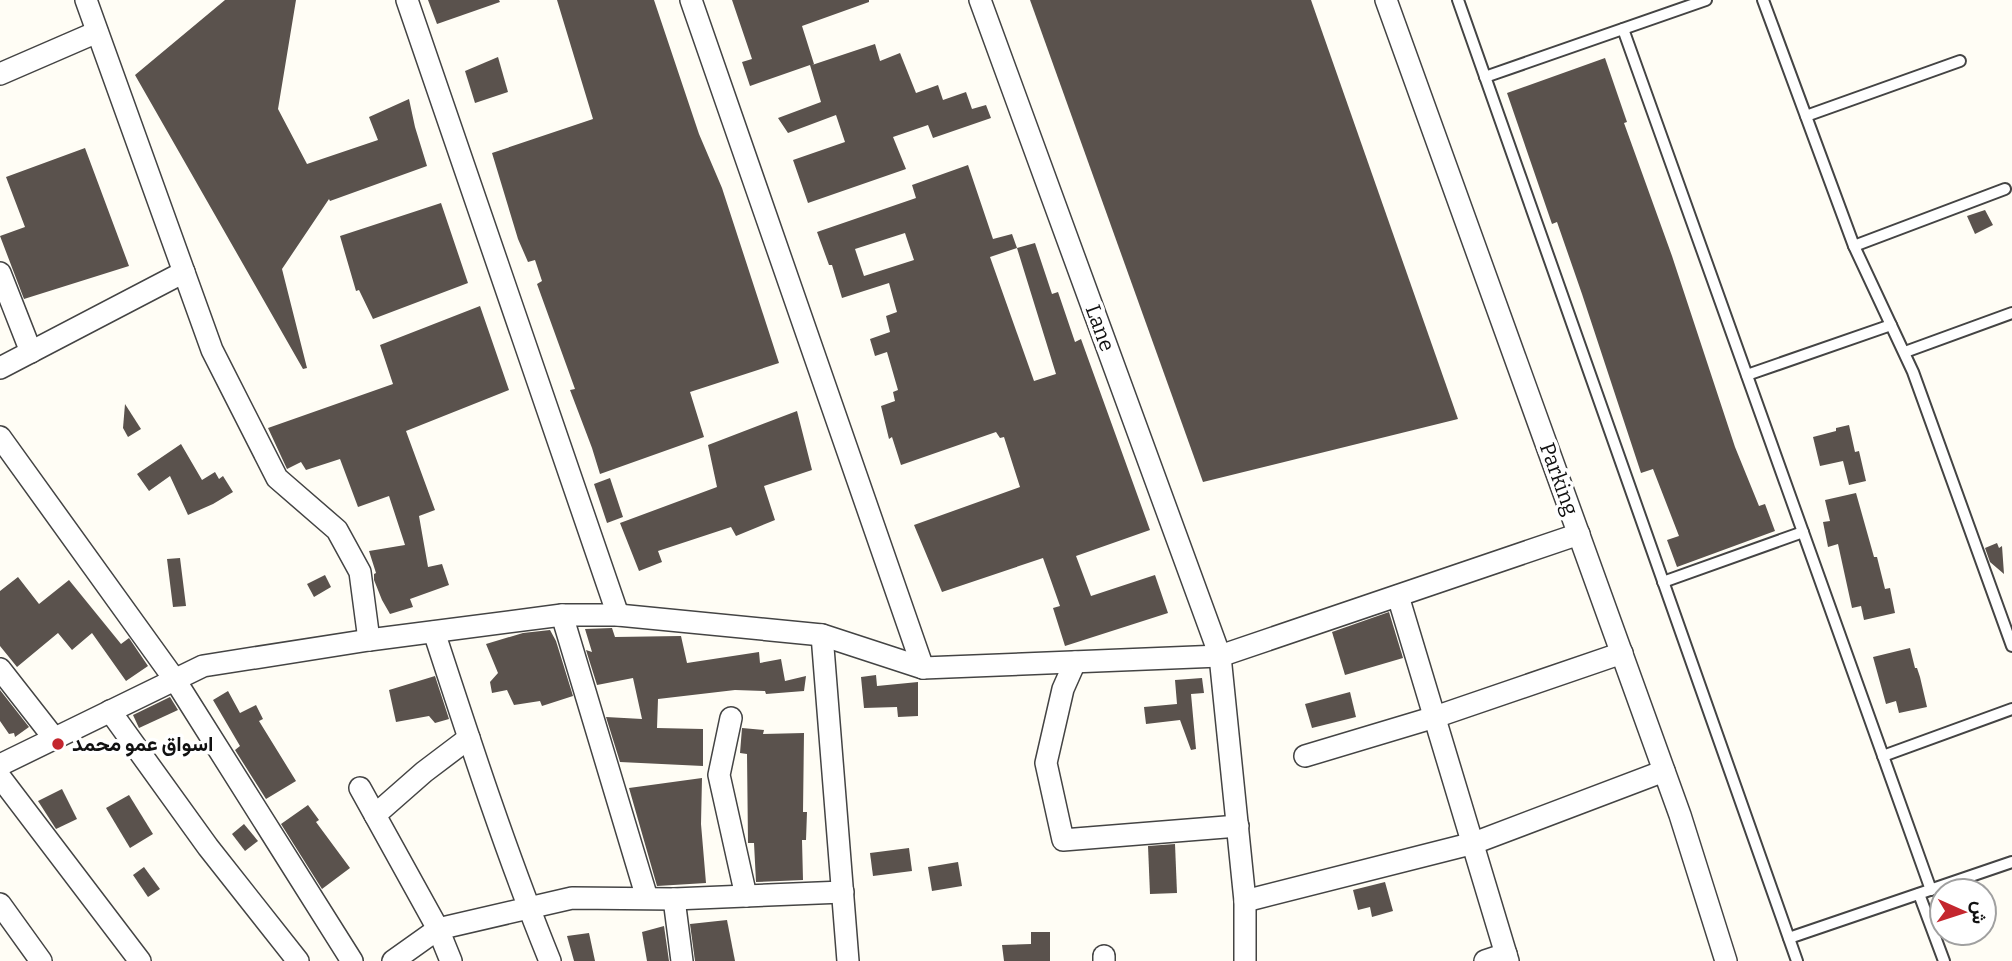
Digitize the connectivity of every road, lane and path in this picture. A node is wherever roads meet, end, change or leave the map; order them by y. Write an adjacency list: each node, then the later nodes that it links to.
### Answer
1 (86, 0): 11 (street)
2 (407, 0): 32 (street)
3 (691, 0): 41 (street)
4 (980, 0): 38 (street, Lane)
5 (1386, 0): 28 (street, Parking)
6 (1458, 0): 14 (lane)
7 (1706, 0): 9 (lane)
8 (1763, 0): 15 (lane)
9 (1680, 4): 10 (lane)
10 (1623, 29): 14 (lane); 25 (lane)
11 (97, 32): 13 (street); 18 (street)
12 (1960, 61): 15 (lane)
13 (0, 74)
14 (1485, 77): 29 (lane)
15 (1806, 117): 17 (lane)
16 (2005, 189): 17 (lane)
17 (1854, 246): 21 (lane)
18 (184, 272): 22 (street); 35 (street)
19 (0, 273): 22 (street)
20 (2012, 313): 23 (lane)
21 (1891, 325): 23 (lane); 25 (lane)
22 (31, 352): 24 (street)
23 (1905, 352): 36 (lane)
24 (0, 368)
25 (1747, 375): 27 (lane)
26 (0, 437): 42 (street)
27 (1803, 532): 29 (lane); 50 (lane)
28 (1579, 534): 30 (street); 37 (street, Parking)
29 (1663, 582): 71 (lane)
30 (1398, 596): 38 (street); 45 (street)
31 (562, 615): 32 (street); 33 (street); 65 (street)
32 (618, 615): 34 (street)
33 (434, 632): 35 (street); 48 (street)
34 (822, 635): 41 (street); 62 (street)
35 (369, 640): 42 (street)
36 (2012, 646)
37 (1622, 653): 45 (street); 52 (street, Parking)
38 (1220, 656): 39 (street); 56 (street, Lane)
39 (1075, 662): 41 (street); 56 (street)
40 (0, 668): 47 (street)
41 (923, 668)
42 (175, 680): 44 (street); 76 (street)
43 (2012, 709): 50 (lane)
44 (110, 711): 47 (street); 75 (street)
45 (1435, 717): 49 (street); 57 (street)
46 (731, 718): 64 (street)
47 (54, 738): 51 (street)
48 (469, 738): 55 (street); 69 (street)
49 (1304, 756)
50 (1883, 756): 60 (lane)
51 (0, 765)
52 (1664, 771): 57 (street); 84 (street, Parking)
53 (0, 777): 74 (street)
54 (360, 788): 55 (street)
55 (375, 815): 70 (street)
56 (1238, 826): 67 (street, Lane)
57 (1474, 843): 67 (street); 72 (street)
58 (2012, 862): 59 (lane)
59 (1969, 877)
60 (1928, 882)
61 (1928, 891): 63 (lane)
62 (844, 892): 64 (street); 81 (street)
63 (1919, 894): 71 (lane); 86 (lane)
64 (746, 896): 66 (street)
65 (647, 898): 66 (street); 69 (street)
66 (674, 899): 80 (street)
67 (1245, 901): 82 (street, Lane)
68 (0, 904): 73 (street)
69 (528, 907): 70 (street); 79 (street)
70 (438, 929): 77 (street); 78 (street)
71 (1789, 938): 85 (lane)
72 (1507, 957): 83 (street)
73 (41, 961)
74 (140, 961)
75 (298, 961)
76 (352, 961)
77 (393, 961)
78 (451, 961)
79 (550, 961)
80 (682, 961)
81 (848, 961)
82 (1245, 961)
83 (1485, 961)
84 (1726, 961)
85 (1797, 961)
86 (1944, 961)

